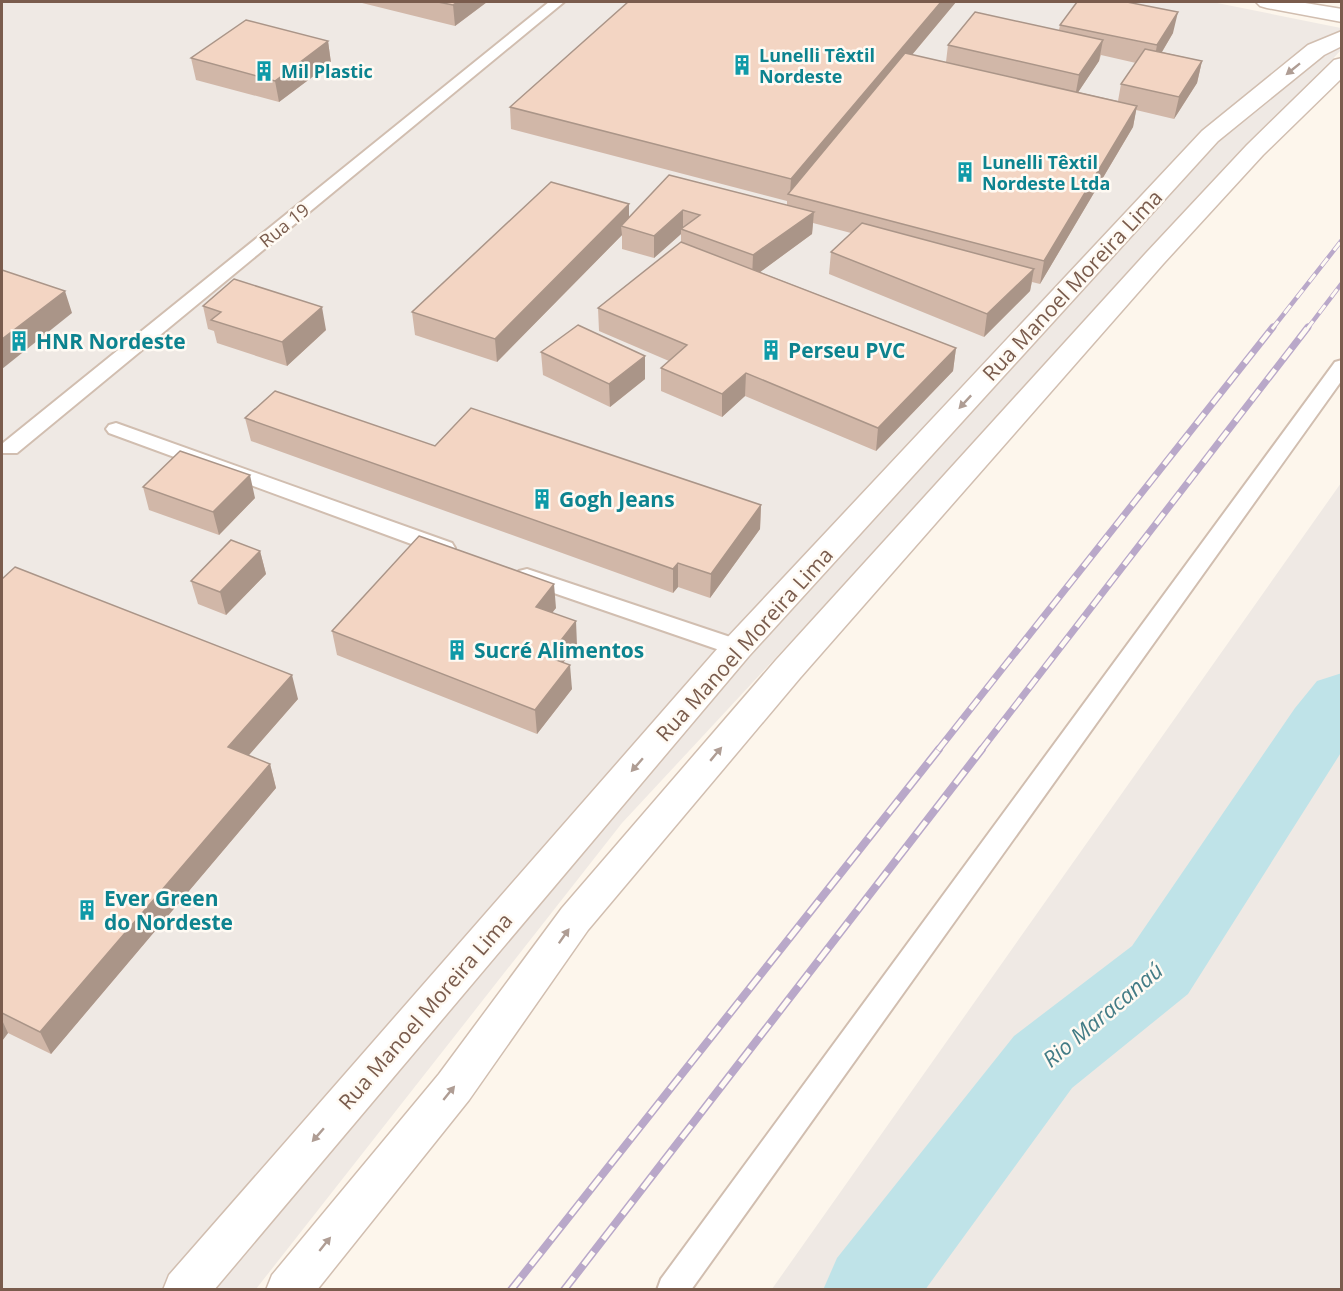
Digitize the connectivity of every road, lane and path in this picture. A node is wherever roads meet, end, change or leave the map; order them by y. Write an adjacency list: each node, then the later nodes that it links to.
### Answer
1 (557, 2): 10 (lane, Rua 19)
2 (1267, 2): 3 (street)
3 (1341, 16)
4 (1341, 37): 6 (street, Rua Manoel Moreira Lima, one-way to 6)
5 (1341, 65): 7 (street, Rua Manoel Moreira Lima)
6 (1210, 136): 7 (street); 13 (street, Rua Manoel Moreira Lima, one-way to 13)
7 (1255, 150): 15 (street, Rua Manoel Moreira Lima, one-way to 7)
8 (1341, 366): 16 (lane)
9 (116, 429): 11 (lane)
10 (10, 448)
11 (469, 556)
12 (502, 568): 13 (lane)
13 (737, 648): 14 (street, Rua Manoel Moreira Lima, one-way to 14)
14 (185, 1290)
15 (288, 1290)
16 (672, 1290)

